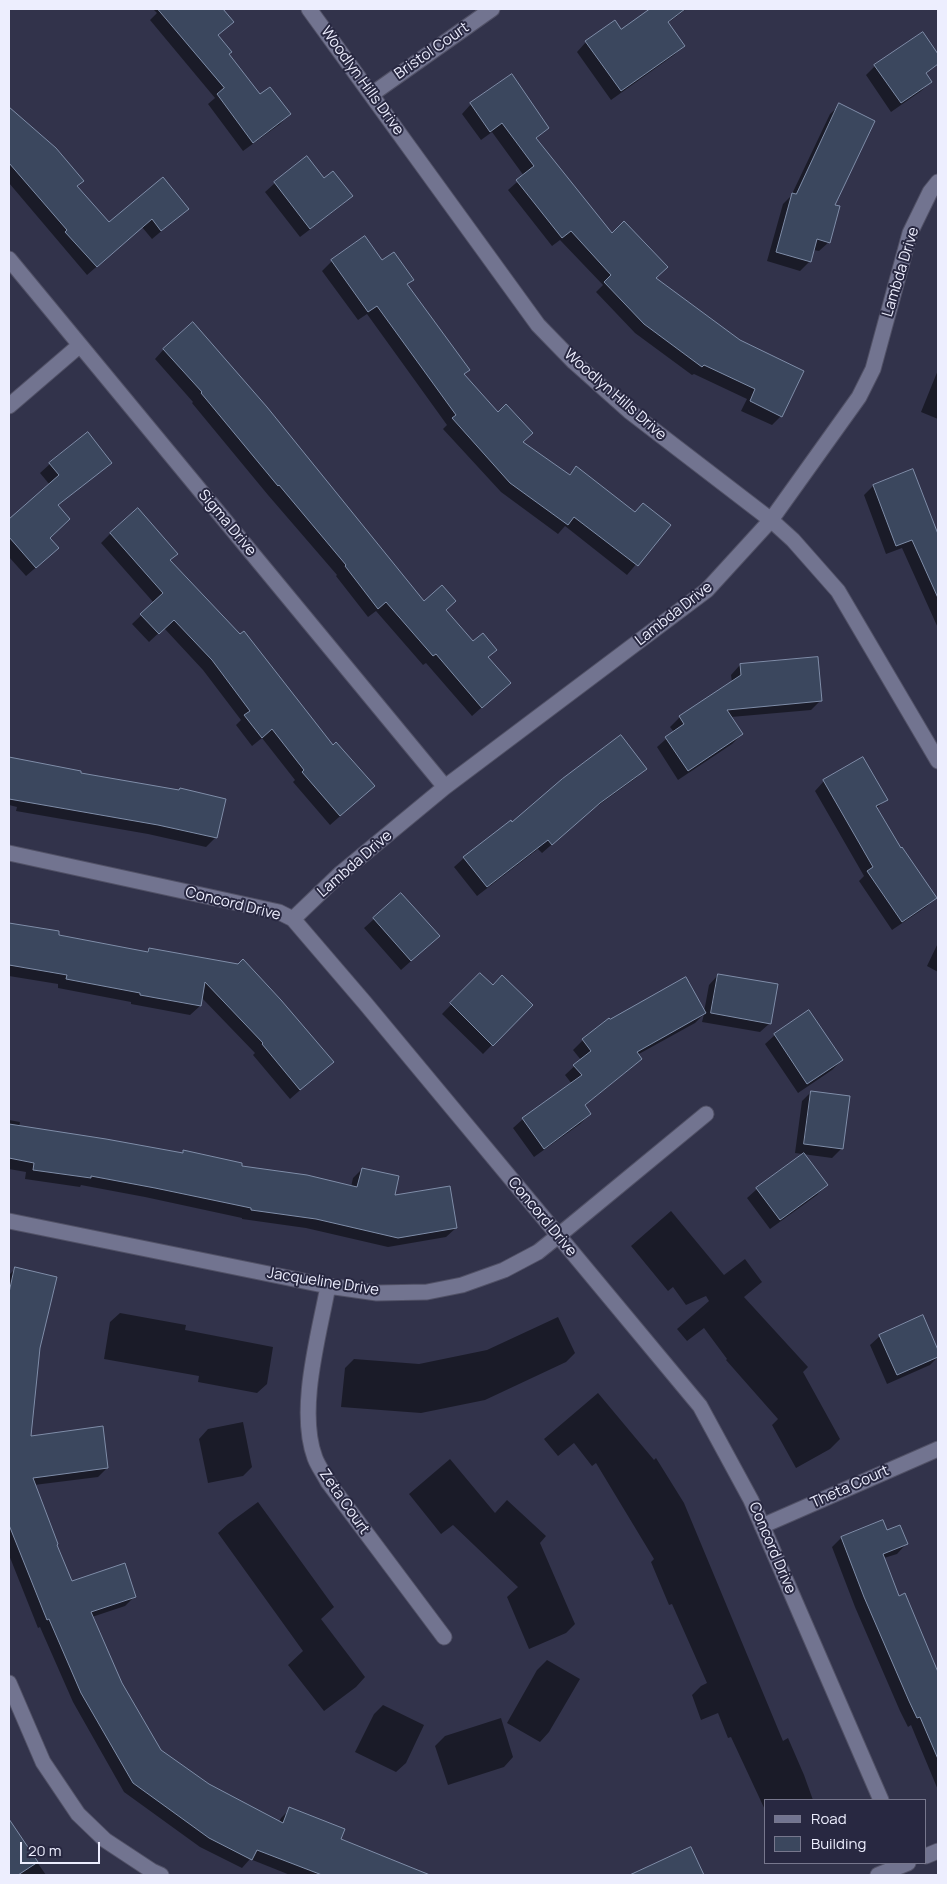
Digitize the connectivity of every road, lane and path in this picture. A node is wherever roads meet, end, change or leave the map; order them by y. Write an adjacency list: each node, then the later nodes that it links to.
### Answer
1 (309, 9): 3 (street, Woodlyn Hills Drive)
2 (492, 9): 3 (street, Bristol Court)
3 (372, 94): 8 (street, Woodlyn Hills Drive)
4 (938, 182): 8 (street, Lambda Drive)
5 (9, 259): 6 (street, Sigma Drive)
6 (80, 345): 7 (street); 10 (street, Sigma Drive)
7 (9, 406)
8 (771, 520): 9 (street, Woodlyn Hills Drive); 10 (street, Lambda Drive)
9 (938, 761)
10 (445, 787): 12 (street, Lambda Drive)
11 (9, 853): 12 (street, Concord Drive)
12 (293, 919): 15 (street, Concord Drive)
13 (706, 1114): 15 (street, Jacqueline Drive)
14 (9, 1221): 16 (street, Jacqueline Drive)
15 (558, 1236): 16 (street, Jacqueline Drive); 18 (street, Concord Drive)
16 (328, 1286): 19 (street, Zeta Court)
17 (938, 1449): 18 (street, Theta Court)
18 (762, 1526): 21 (street, Concord Drive)
19 (444, 1637)
20 (9, 1683): 23 (street)
21 (881, 1799)
22 (906, 1864): 24 (street)
23 (161, 1875)
24 (878, 1875)

